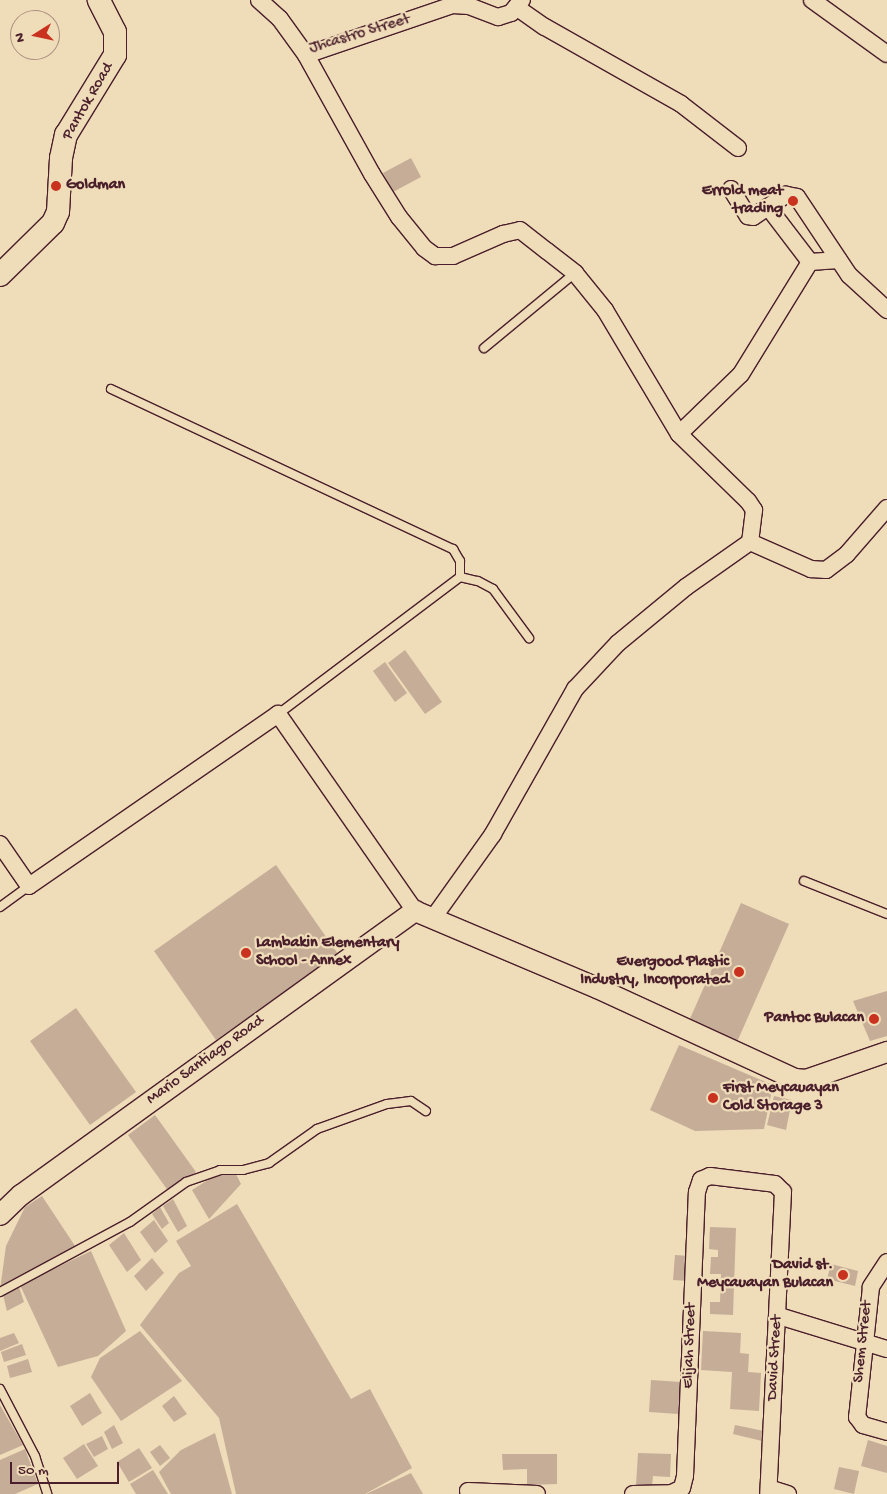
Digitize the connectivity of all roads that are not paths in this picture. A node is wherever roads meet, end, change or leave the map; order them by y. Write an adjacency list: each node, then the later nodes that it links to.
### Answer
1 (99, 0): 13 (main road, Pantok Road)
2 (259, 0): 6 (street, Jhcastro Street)
3 (812, 0): 5 (street)
4 (519, 4): 6 (street, Jhcastro Street); 7 (street)
5 (887, 54)
6 (306, 55): 12 (street)
7 (738, 148)
8 (732, 189): 9 (street)
9 (768, 207): 10 (street); 11 (street)
10 (839, 260): 11 (street); 14 (street)
11 (810, 262): 17 (street)
12 (575, 273): 15 (lane); 17 (street)
13 (0, 275)
14 (887, 310)
15 (484, 348)
16 (111, 389): 20 (lane)
17 (679, 434): 19 (street)
18 (887, 508): 19 (street)
19 (750, 542): 28 (street)
20 (460, 577): 21 (lane); 22 (lane)
21 (528, 638)
22 (278, 714): 25 (street); 28 (street)
23 (0, 844): 25 (street)
24 (804, 881): 27 (lane)
25 (29, 886): 26 (lane)
26 (0, 907)
27 (887, 914)
28 (424, 915): 29 (street); 32 (street, Mario Santiago Road)
29 (887, 1052)
30 (426, 1111): 34 (lane)
31 (783, 1192): 35 (street, David Street); 44 (street, Elijah Street)
32 (0, 1215)
33 (887, 1262): 36 (street, Shem Street)
34 (0, 1292)
35 (779, 1316): 36 (street); 41 (street, David Street)
36 (863, 1340): 37 (street); 39 (street, Shem Street)
37 (887, 1349)
38 (0, 1389): 42 (lane)
39 (887, 1432)
40 (468, 1491): 43 (street)
41 (769, 1491): 45 (street)
42 (47, 1494)
43 (537, 1494)
44 (633, 1494)
45 (788, 1494)

